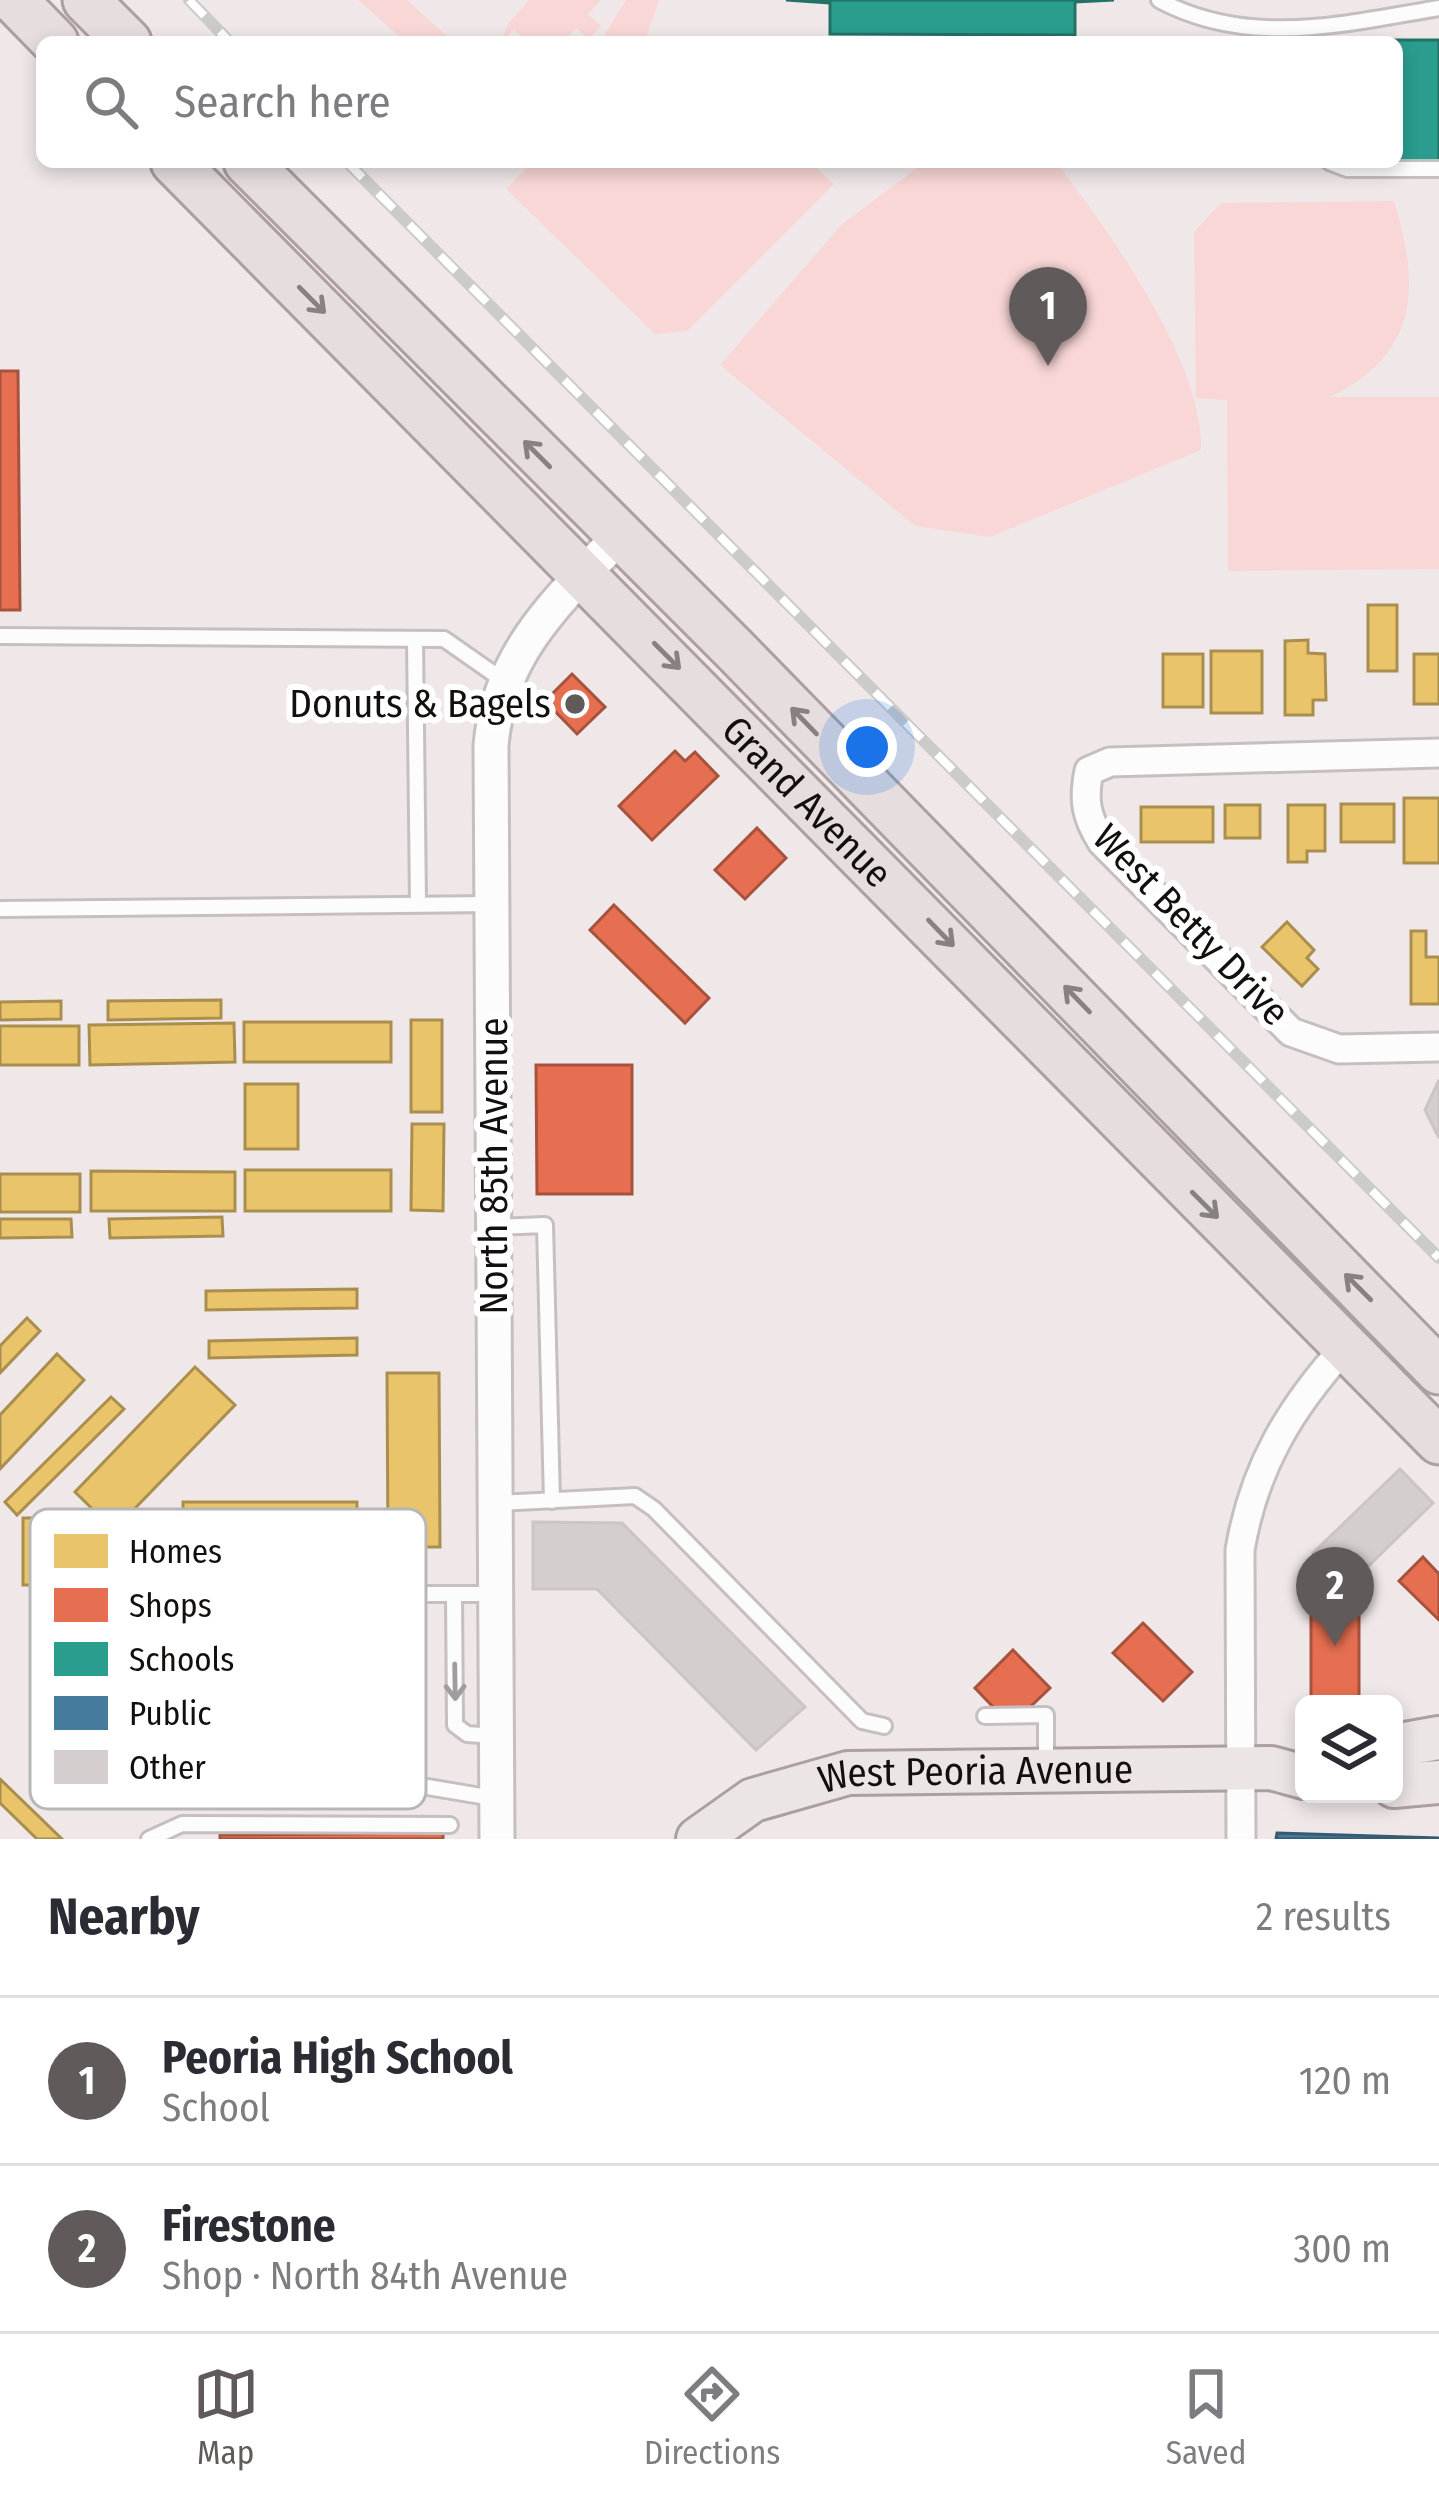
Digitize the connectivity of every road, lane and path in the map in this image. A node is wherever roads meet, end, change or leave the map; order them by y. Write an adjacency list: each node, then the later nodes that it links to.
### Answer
1 (14, 0): 6 (highway)
2 (86, 0): 7 (highway)
3 (1159, 0): 5 (lane)
4 (1439, 8): 5 (lane)
5 (1279, 35)
6 (50, 36)
7 (122, 36)
8 (180, 168): 12 (highway, Grand Avenue)
9 (1344, 168): 10 (lane)
10 (1439, 170)
11 (258, 174): 12 (highway); 13 (highway, Grand Avenue, one-way to 11)
12 (229, 218): 14 (highway, Grand Avenue, one-way to 14)
13 (620, 536): 14 (street, North 85th Avenue); 23 (highway, Grand Avenue, one-way to 13)
14 (584, 573): 17 (street, North 85th Avenue); 24 (highway, Grand Avenue, one-way to 24)
15 (0, 636): 16 (lane)
16 (415, 640): 17 (lane); 19 (lane)
17 (504, 681): 20 (street, North 85th Avenue)
18 (1439, 753): 22 (street, West Betty Drive)
19 (418, 904): 20 (lane); 21 (lane)
20 (493, 904): 25 (street, North 85th Avenue)
21 (0, 909)
22 (1439, 1047)
23 (1159, 1083): 24 (highway); 27 (highway, Grand Avenue, one-way to 23)
24 (1122, 1121): 26 (highway, Grand Avenue, one-way to 26)
25 (494, 1227): 29 (lane); 30 (street, North 85th Avenue)
26 (1345, 1347): 28 (highway, Grand Avenue); 39 (street)
27 (1439, 1371)
28 (1439, 1441)
29 (552, 1501): 30 (lane); 35 (lane)
30 (495, 1503): 33 (street, North 85th Avenue)
31 (426, 1594): 32 (lane)
32 (454, 1594): 33 (lane); 36 (lane, one-way to 36)
33 (496, 1594): 36 (street, North 85th Avenue)
34 (985, 1716): 40 (lane)
35 (884, 1726)
36 (497, 1736): 44 (street, North 85th Avenue)
37 (1439, 1738): 38 (main road)
38 (1403, 1744)
39 (1280, 1768): 40 (main road, West Peoria Avenue); 49 (street)
40 (1046, 1770): 48 (main road, West Peoria Avenue)
41 (1439, 1782): 42 (main road)
42 (1403, 1785)
43 (426, 1787): 44 (lane)
44 (497, 1799): 47 (street, North 85th Avenue)
45 (451, 1825): 46 (lane)
46 (149, 1839)
47 (497, 1839)
48 (698, 1839)
49 (1241, 1839)

